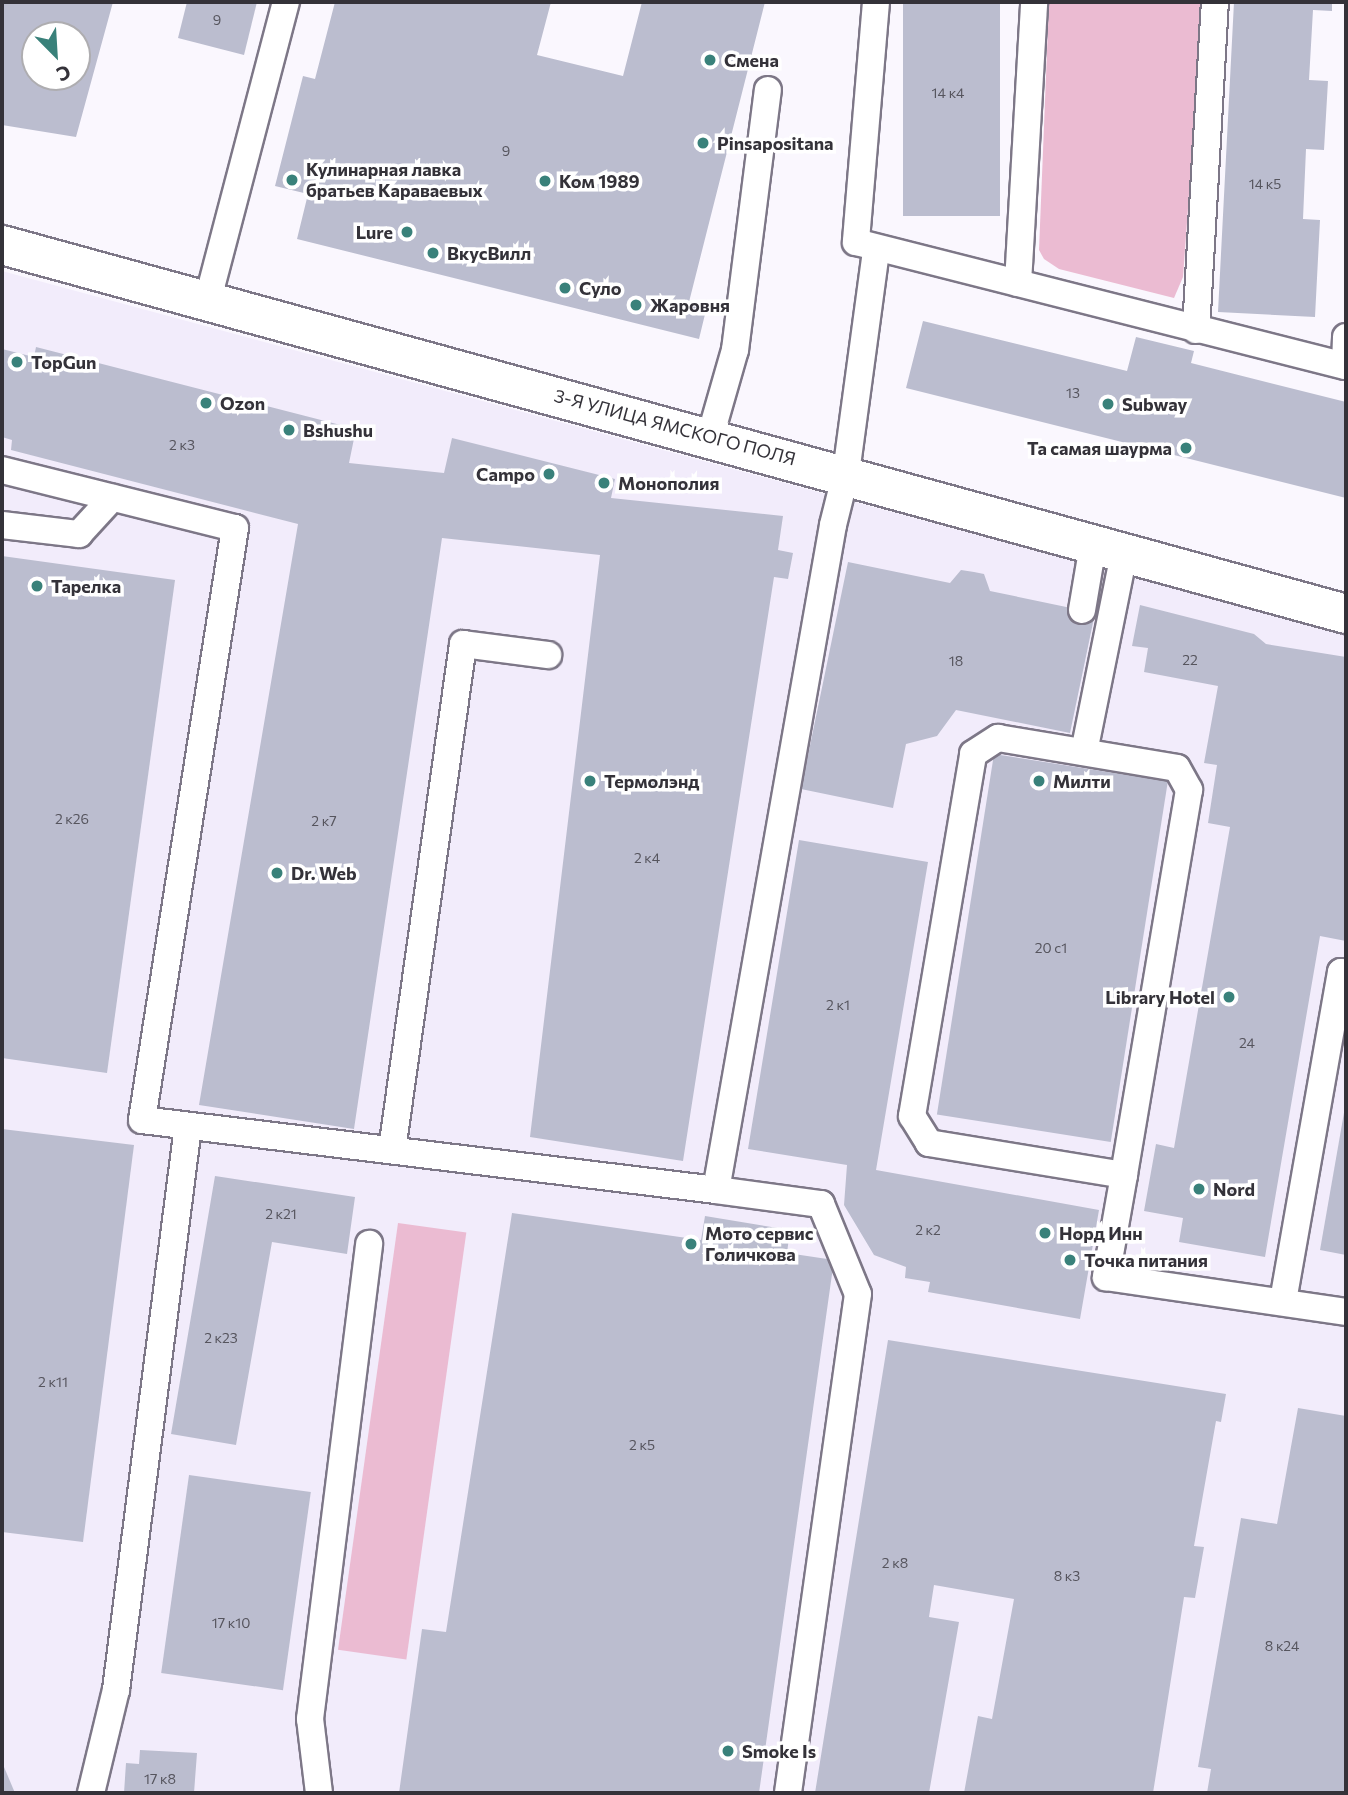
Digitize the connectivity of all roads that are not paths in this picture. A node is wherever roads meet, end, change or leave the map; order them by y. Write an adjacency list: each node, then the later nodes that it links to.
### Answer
1 (286, 2): 9 (lane)
2 (876, 2): 7 (lane)
3 (1034, 2): 8 (lane)
4 (1215, 2): 10 (lane)
5 (768, 90): 12 (lane)
6 (2, 245): 9 (street, 3-Я УЛИЦА ЯМСКОГО ПОЛЯ)
7 (876, 250): 8 (lane); 14 (lane)
8 (1018, 284): 10 (lane)
9 (208, 299): 12 (street, 3-Я УЛИЦА ЯМСКОГО ПОЛЯ)
10 (1196, 330): 11 (lane)
11 (1346, 337)
12 (710, 437): 14 (street, 3-Я УЛИЦА ЯМСКОГО ПОЛЯ)
13 (2, 470): 15 (lane)
14 (846, 473): 17 (street, 3-Я УЛИЦА ЯМСКОГО ПОЛЯ); 26 (lane)
15 (112, 498): 16 (lane); 23 (lane)
16 (2, 525)
17 (1109, 549): 18 (lane); 19 (street, 3-Я УЛИЦА ЯМСКОГО ПОЛЯ); 21 (lane)
18 (1082, 610)
19 (1346, 614)
20 (548, 655): 24 (lane)
21 (1084, 752): 25 (lane); 25 (lane)
22 (1346, 973): 28 (lane)
23 (188, 1126): 24 (lane); 30 (lane)
24 (392, 1150): 26 (lane)
25 (1124, 1175): 28 (lane)
26 (716, 1189): 32 (lane)
27 (369, 1244): 31 (lane)
28 (1283, 1301): 29 (lane)
29 (1346, 1312)
30 (90, 1793)
31 (319, 1793)
32 (788, 1793)

